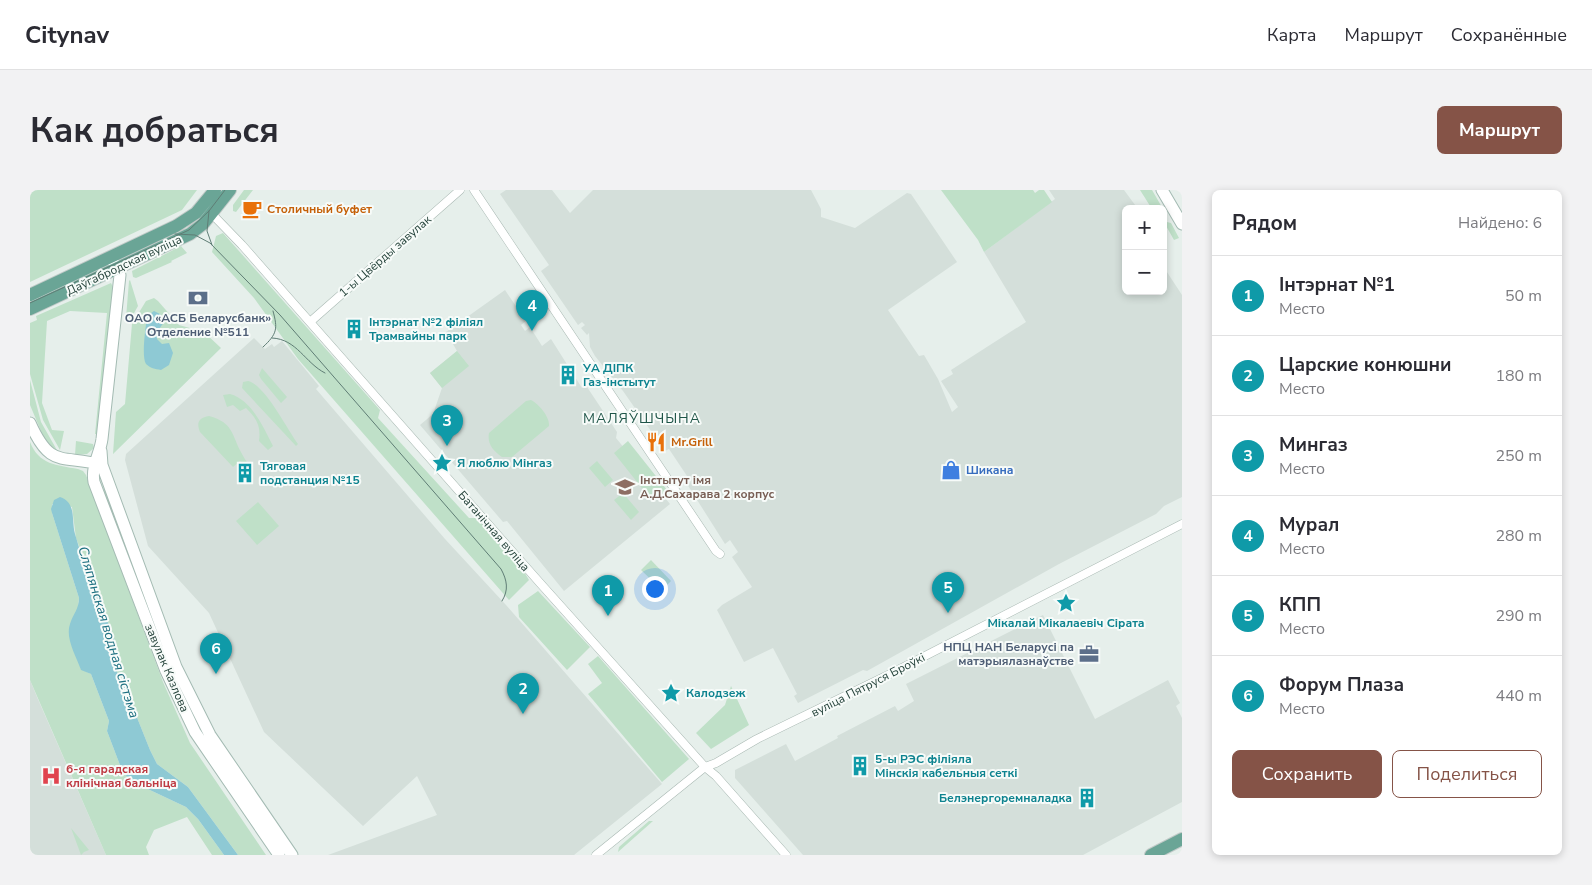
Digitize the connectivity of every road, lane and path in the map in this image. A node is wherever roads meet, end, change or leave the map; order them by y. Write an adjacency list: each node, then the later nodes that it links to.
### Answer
1 (216, 190): 6 (main road)
2 (230, 190): 6 (main road)
3 (460, 190): 11 (street, 1-ы Цвёрды завулак)
4 (474, 190): 15 (street)
5 (1162, 190): 7 (main road)
6 (208, 210): 8 (main road, Даўгабродская вуліца); 11 (street, Батанічная вуліца)
7 (1182, 224)
8 (114, 263): 9 (main road, Даўгабродская вуліца); 10 (main road, Даўгабродская вуліца); 13 (main road)
9 (30, 295)
10 (30, 309)
11 (310, 322): 16 (street, Батанічная вуліца)
12 (30, 424): 13 (main road)
13 (98, 464): 17 (main road, завулак Казлова)
14 (1182, 524): 16 (street, вуліца Пятруся Броўкі)
15 (720, 554)
16 (705, 767): 21 (street, вуліца Пятруся Броўкі); 22 (street, Батанічная вуліца)
17 (254, 809): 19 (main road, завулак Казлова); 20 (main road, завулак Казлова)
18 (1182, 839): 23 (main road)
19 (279, 855)
20 (292, 855)
21 (596, 855)
22 (786, 855)
23 (1151, 855)

